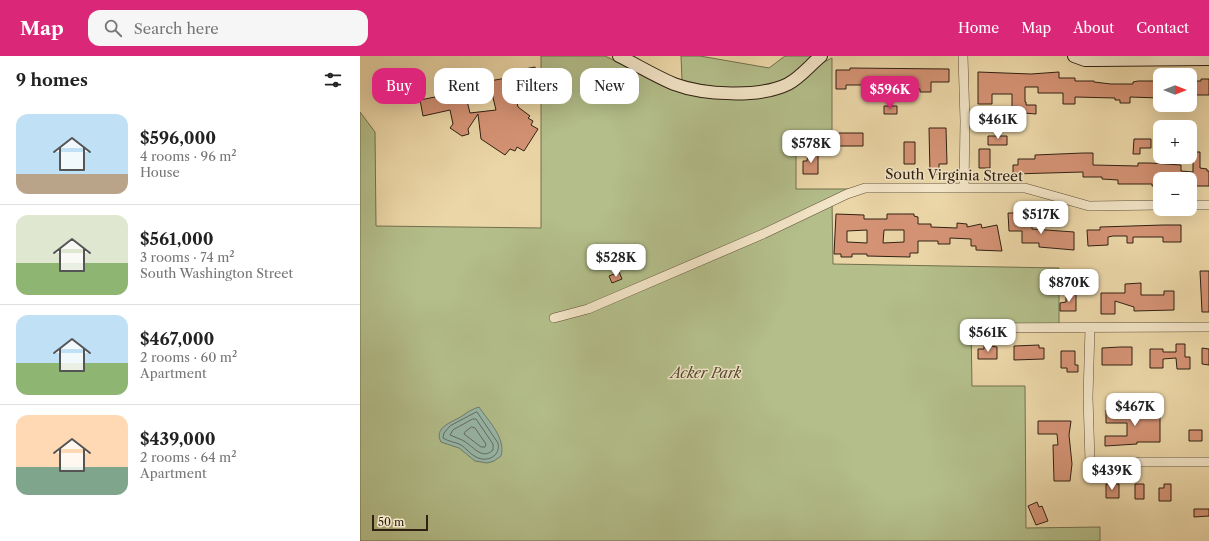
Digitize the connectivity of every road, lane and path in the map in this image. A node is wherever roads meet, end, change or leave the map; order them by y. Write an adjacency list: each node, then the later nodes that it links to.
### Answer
1 (619, 56): 2 (street)
2 (821, 56)
3 (963, 56): 6 (street)
4 (1074, 56): 5 (street)
5 (1209, 59)
6 (964, 188): 7 (street, South Virginia Street); 10 (street, South Virginia Street)
7 (1153, 205)
8 (1197, 205): 9 (street)
9 (1209, 205)
10 (554, 318)
11 (1209, 327): 13 (street)
12 (975, 328): 13 (street)
13 (1090, 328): 14 (street)
14 (1209, 462)

